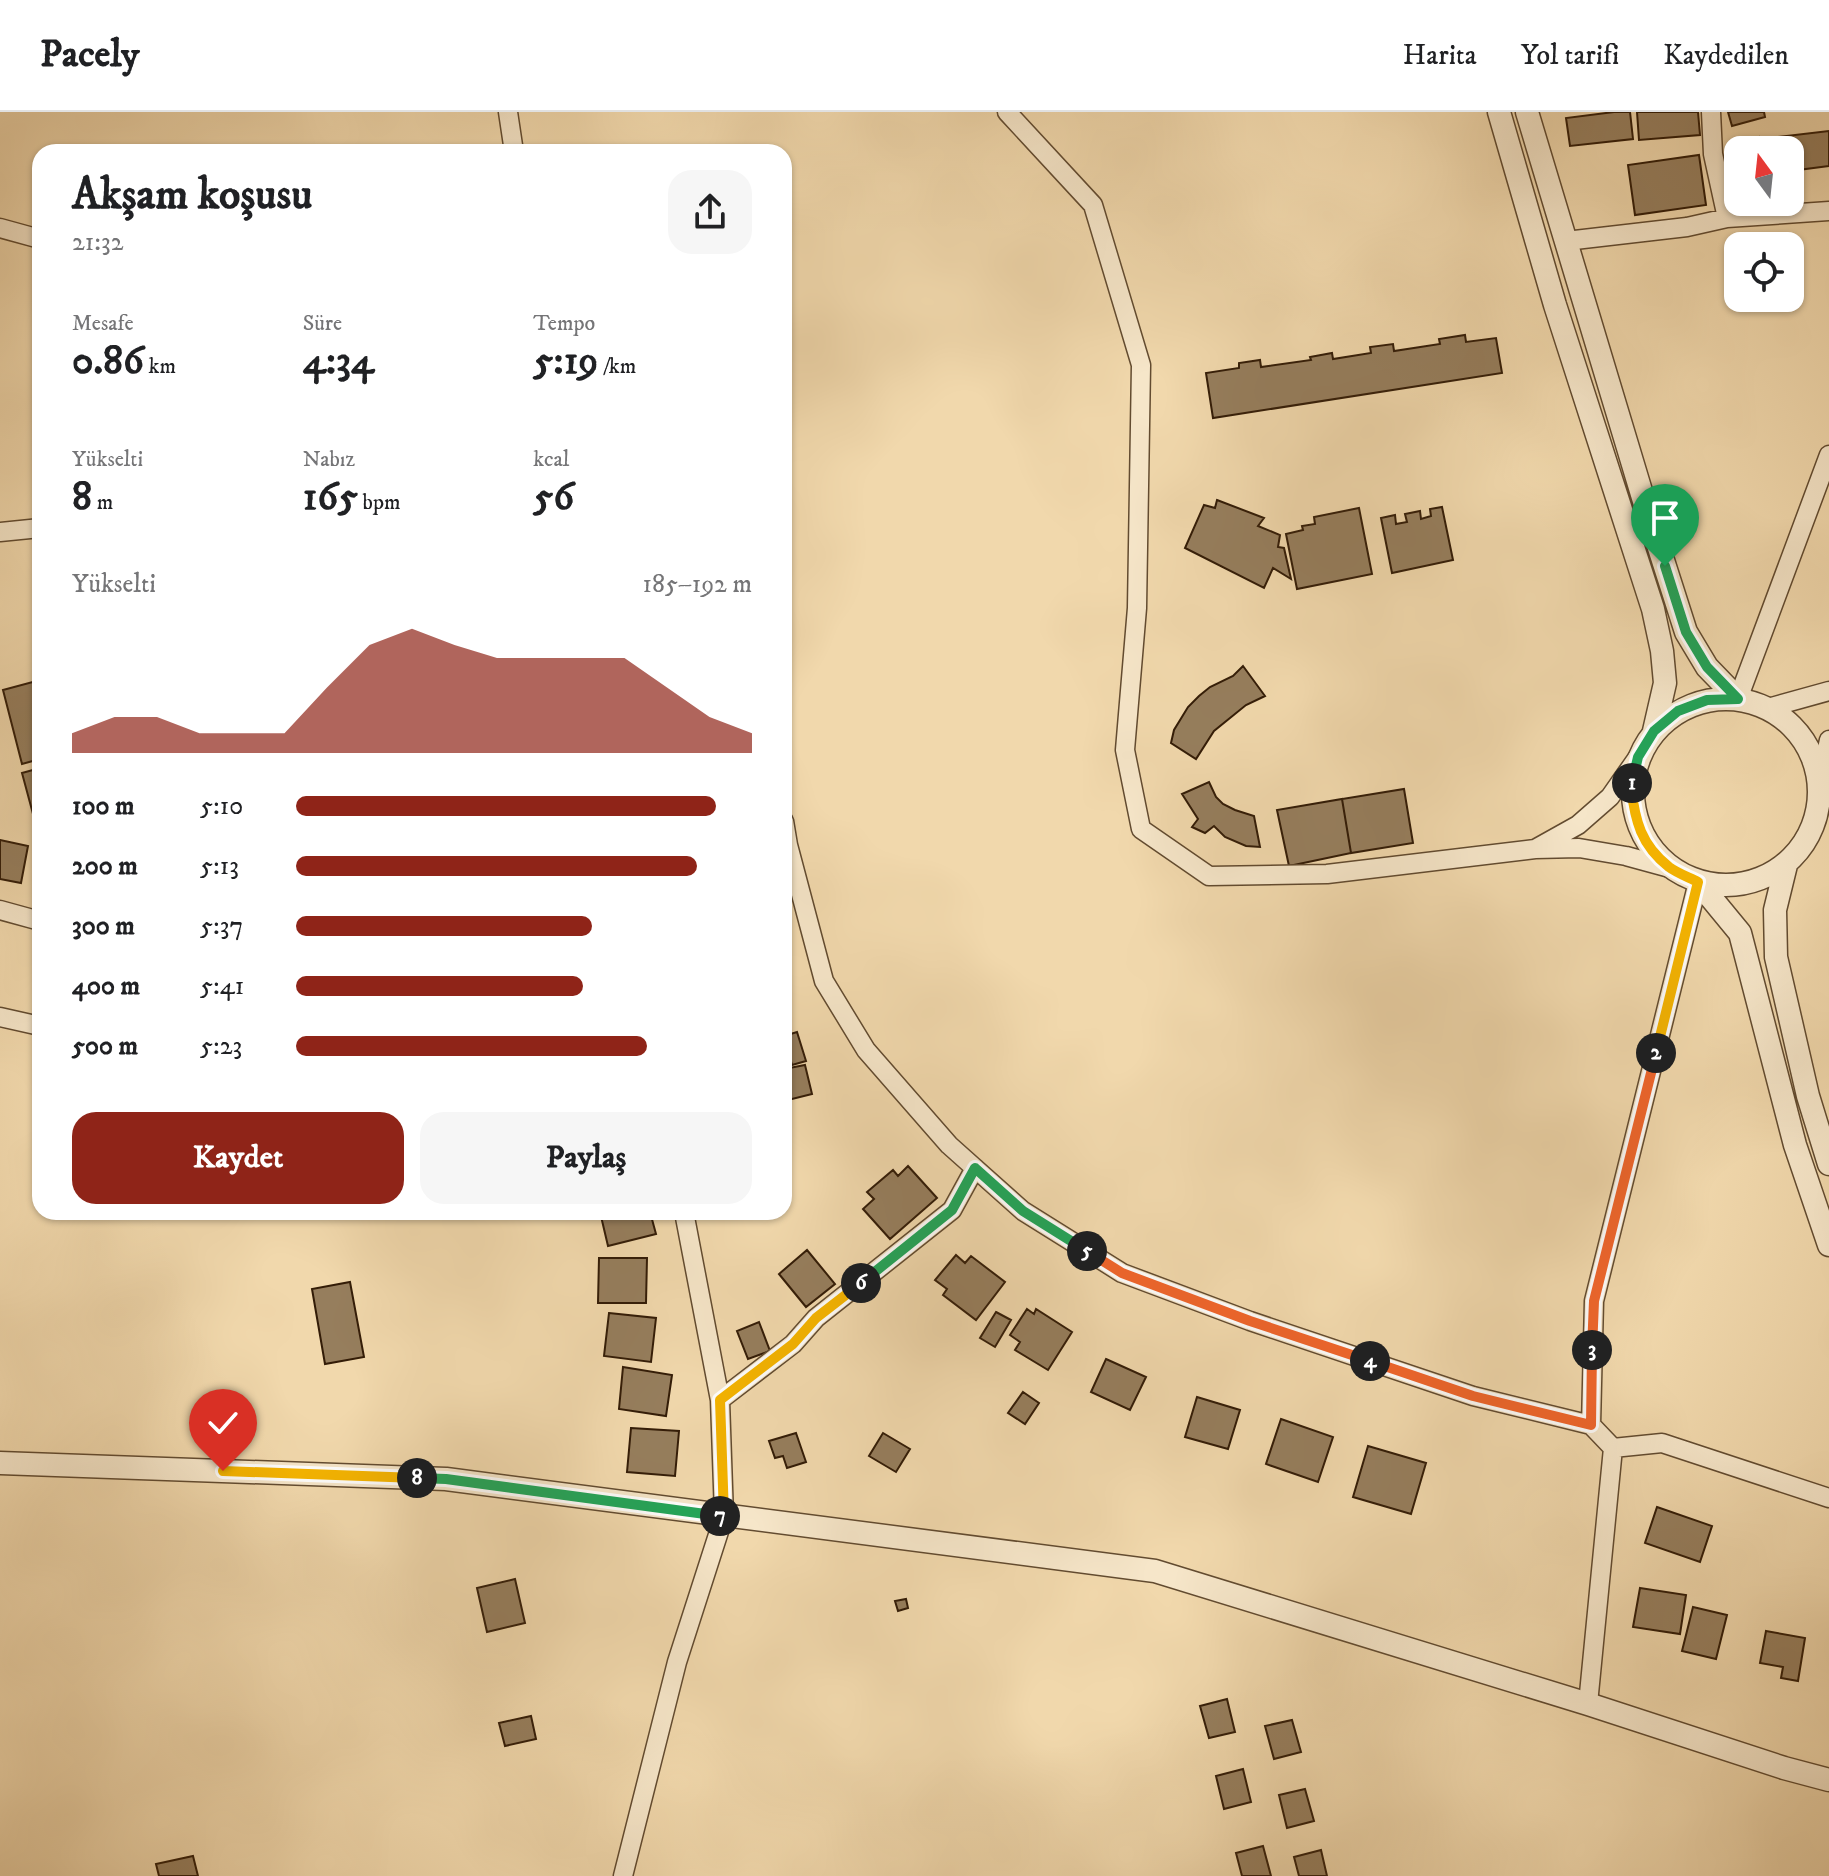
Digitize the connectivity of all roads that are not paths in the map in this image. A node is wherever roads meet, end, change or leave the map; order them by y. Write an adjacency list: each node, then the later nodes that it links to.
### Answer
1 (508, 112): 6 (street)
2 (1007, 112): 22 (street)
3 (1499, 112): 18 (street)
4 (1527, 112): 11 (street)
5 (1711, 112): 8 (street)
6 (513, 144)
7 (1829, 211): 8 (street)
8 (1727, 218): 11 (street)
9 (0, 228): 10 (street)
10 (32, 237)
11 (1566, 241): 16 (street)
12 (1829, 455): 16 (street)
13 (32, 529): 14 (street)
14 (0, 532)
15 (1829, 691): 17 (street)
16 (1738, 699): 17 (street); 18 (street)
17 (1768, 708): 21 (street)
18 (1654, 731): 20 (street)
19 (1829, 740): 21 (street)
20 (1638, 757): 22 (street); 25 (street)
21 (1820, 782): 24 (street)
22 (1535, 849): 25 (street)
23 (792, 860): 32 (street)
24 (1786, 865): 26 (street); 31 (street)
25 (1670, 868): 26 (street)
26 (1698, 882): 34 (street); 36 (street)
27 (0, 910): 28 (street)
28 (32, 919)
29 (0, 1017): 30 (street)
30 (32, 1024)
31 (1829, 1164)
32 (975, 1168): 35 (street); 36 (street)
33 (686, 1220): 35 (street)
34 (1829, 1245)
35 (720, 1400): 40 (street)
36 (1591, 1425): 37 (street)
37 (1613, 1448): 39 (street); 41 (street)
38 (0, 1463): 40 (street)
39 (1829, 1498)
40 (724, 1516): 41 (street); 43 (street)
41 (1588, 1704): 42 (street)
42 (1829, 1780)
43 (623, 1876)

